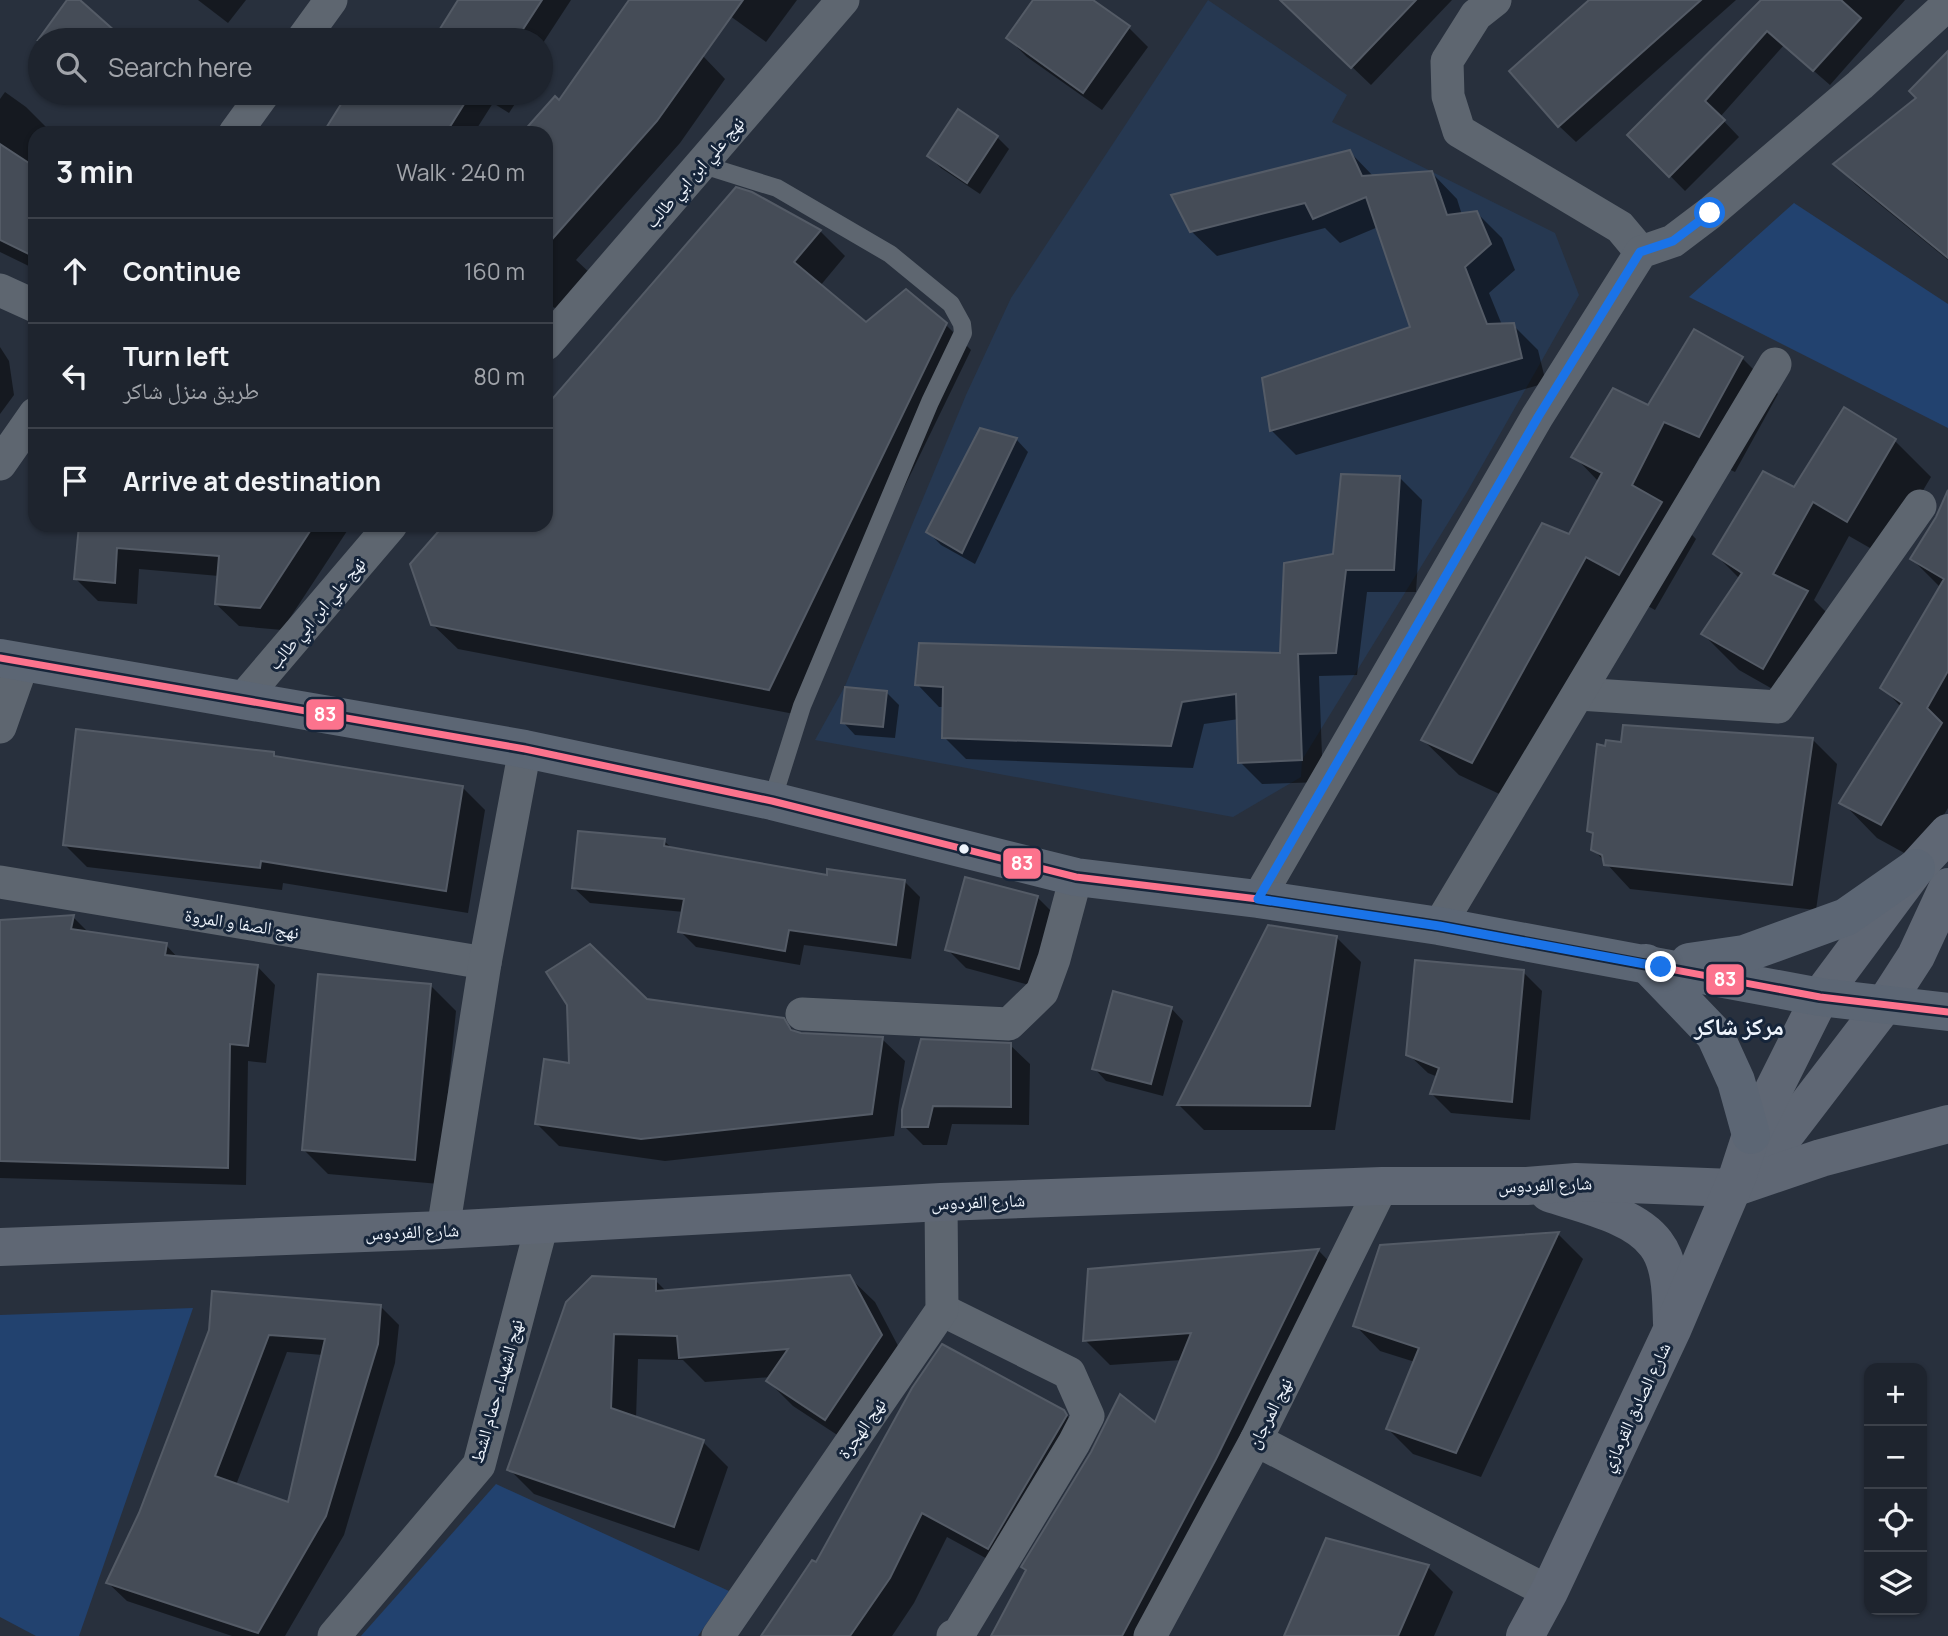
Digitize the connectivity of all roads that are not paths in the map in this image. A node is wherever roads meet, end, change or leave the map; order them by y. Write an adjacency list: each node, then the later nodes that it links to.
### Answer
1 (331, 0): 5 (street)
2 (843, 0): 8 (street, نهج علي ابن ابي طالب)
3 (1494, 0): 9 (street)
4 (1948, 4): 9 (street)
5 (311, 28)
6 (255, 105): 7 (street)
7 (240, 126)
8 (700, 164): 12 (street, نهج علي ابن ابي طالب); 23 (lane)
9 (1640, 252): 28 (street)
10 (0, 290): 11 (street)
11 (28, 303)
12 (553, 336)
13 (1774, 364): 19 (street)
14 (28, 424): 15 (street)
15 (0, 464)
16 (1920, 506): 19 (street)
17 (385, 532): 20 (street, نهج علي ابن ابي طالب)
18 (12, 660): 20 (main road); 21 (street)
19 (1579, 694): 29 (street)
20 (242, 701): 22 (main road)
21 (0, 727)
22 (525, 749): 23 (main road); 30 (street)
23 (772, 800): 25 (main road)
24 (1948, 833): 26 (street)
25 (1076, 877): 28 (main road); 35 (street)
26 (1932, 878): 31 (main road); 32 (street, شارع الصادق القرمازي); 33 (street, شارع الصادق القرمازي)
27 (0, 883): 30 (street, نهج الصفا و المروة)
28 (1258, 899): 29 (main road)
29 (1439, 926): 31 (main road)
30 (485, 963): 43 (street)
31 (1653, 965): 32 (main road); 37 (main road)
32 (1821, 997): 33 (main road); 37 (street, شارع الصادق القرمازي)
33 (1885, 1004): 34 (main road); 38 (street, شارع الصادق القرمازي)
34 (1948, 1012)
35 (802, 1014)
36 (1948, 1124): 38 (street, شارع الفردوس)
37 (1751, 1135): 38 (street, شارع الصادق القرمازي)
38 (1735, 1181): 40 (street, شارع الفردوس); 46 (street, شارع الصادق القرمازي)
39 (1382, 1186): 40 (street, شارع الفردوس); 41 (street, شارع الفردوس); 47 (street, نهج المرجان)
40 (1527, 1186): 46 (street)
41 (941, 1202): 42 (street, شارع الفردوس); 45 (street)
42 (542, 1224): 43 (street, شارع الفردوس); 49 (street, نهج الشهداء حمام الشط)
43 (443, 1230): 44 (street, شارع الفردوس)
44 (0, 1247)
45 (942, 1310): 50 (street, نهج الهجرة); 51 (street)
46 (1672, 1329): 48 (street, شارع الصادق القرمازي)
47 (1256, 1440): 48 (street); 52 (street, نهج المرجان)
48 (1549, 1592): 53 (street, شارع الصادق القرمازي)
49 (334, 1636)
50 (718, 1636)
51 (953, 1636)
52 (1150, 1636)
53 (1525, 1636)

